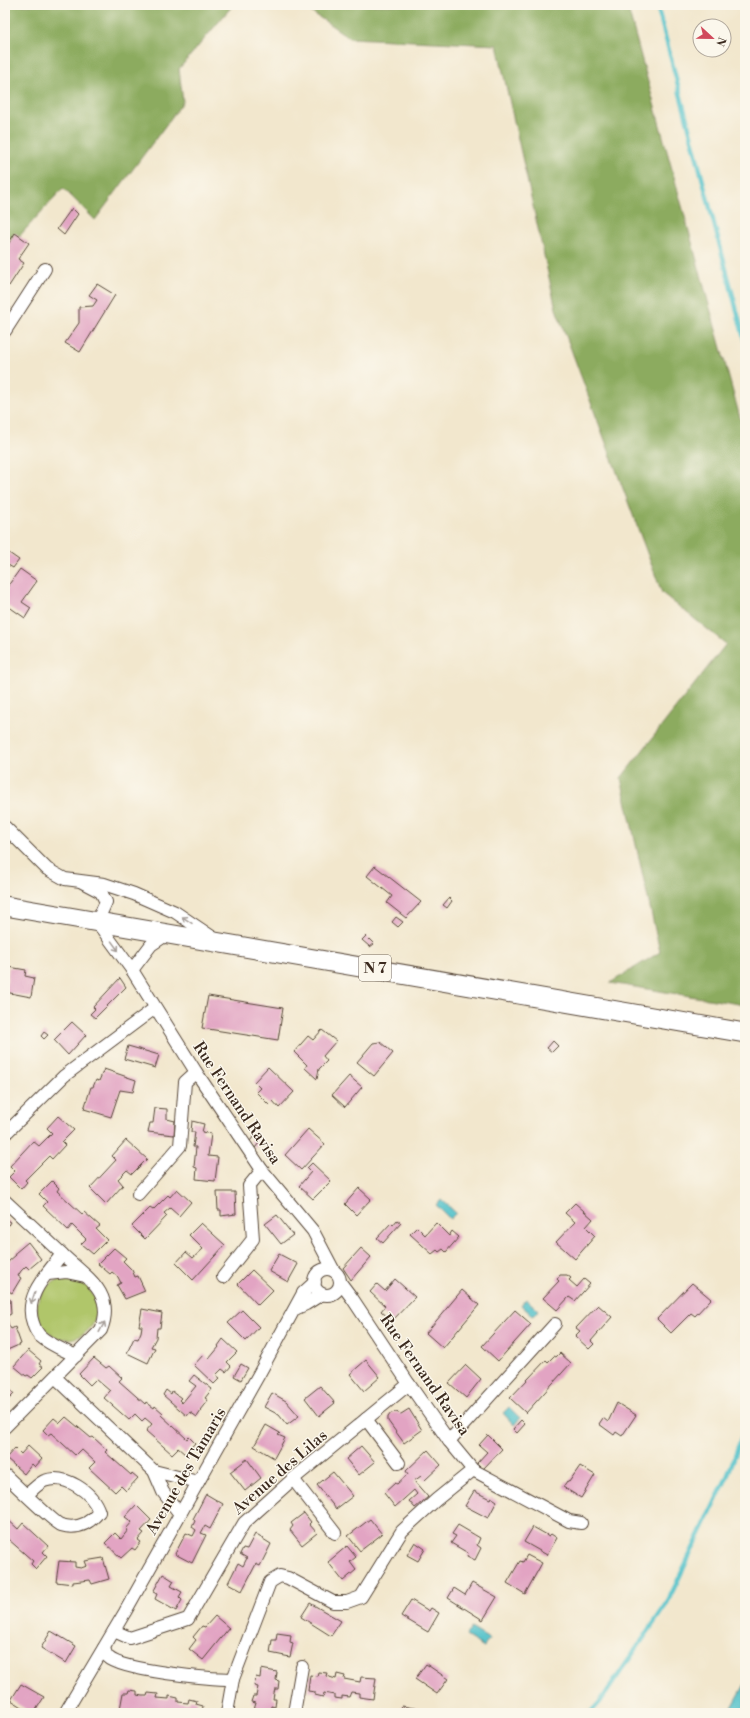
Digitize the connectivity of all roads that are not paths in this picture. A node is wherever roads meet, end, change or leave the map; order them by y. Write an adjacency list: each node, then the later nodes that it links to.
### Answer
1 (45, 269): 2 (street)
2 (5, 330)
3 (5, 828): 4 (street)
4 (82, 882): 6 (street); 8 (street, one-way to 4)
5 (5, 906): 6 (main road, N 7)
6 (97, 922): 7 (main road, N 7); 9 (street, Rue Fernand Ravisa, one-way to 9)
7 (169, 933): 8 (main road, N 7); 9 (street)
8 (219, 942): 11 (main road, N 7)
9 (132, 970): 10 (street, Rue Fernand Ravisa)
10 (155, 1008): 12 (street, Rue Fernand Ravisa); 13 (street)
11 (745, 1033)
12 (196, 1072): 14 (street, Rue Fernand Ravisa); 15 (street)
13 (5, 1134)
14 (262, 1170): 17 (street, Rue Fernand Ravisa); 21 (street)
15 (138, 1194)
16 (5, 1201): 18 (street)
17 (323, 1248): 22 (street); 23 (street, Rue Fernand Ravisa)
18 (62, 1254): 19 (street); 20 (street)
19 (48, 1274): 20 (street); 27 (street, one-way to 27)
20 (85, 1276): 27 (street, one-way to 20)
21 (223, 1277)
22 (317, 1277): 23 (street); 24 (street); 25 (street, Avenue des Tamaris)
23 (336, 1282): 24 (street); 29 (street, Rue Fernand Ravisa)
24 (322, 1294): 25 (street)
25 (295, 1309): 38 (street, Avenue des Tamaris)
26 (555, 1324): 32 (street)
27 (76, 1356): 28 (street)
28 (55, 1377): 31 (street); 35 (street)
29 (409, 1384): 30 (street, Avenue des Lilas); 32 (street, Rue Fernand Ravisa)
30 (366, 1419): 33 (street); 37 (street, Avenue des Lilas)
31 (5, 1427)
32 (449, 1441): 34 (street, Rue Fernand Ravisa)
33 (399, 1463)
34 (473, 1470): 41 (street); 46 (street)
35 (154, 1471): 38 (street); 40 (street)
36 (5, 1475): 39 (street)
37 (293, 1479): 42 (street); 43 (street, Avenue des Lilas)
38 (198, 1482): 40 (street, Avenue des Tamaris)
39 (27, 1495): 39 (street)
40 (180, 1514): 43 (street, Avenue des Tamaris)
41 (581, 1523)
42 (335, 1532)
43 (114, 1631): 44 (street, Avenue des Tamaris)
44 (104, 1648): 46 (street); 47 (street, Avenue des Tamaris)
45 (302, 1667): 49 (street)
46 (234, 1679): 48 (street)
47 (65, 1713)
48 (228, 1713)
49 (294, 1713)

